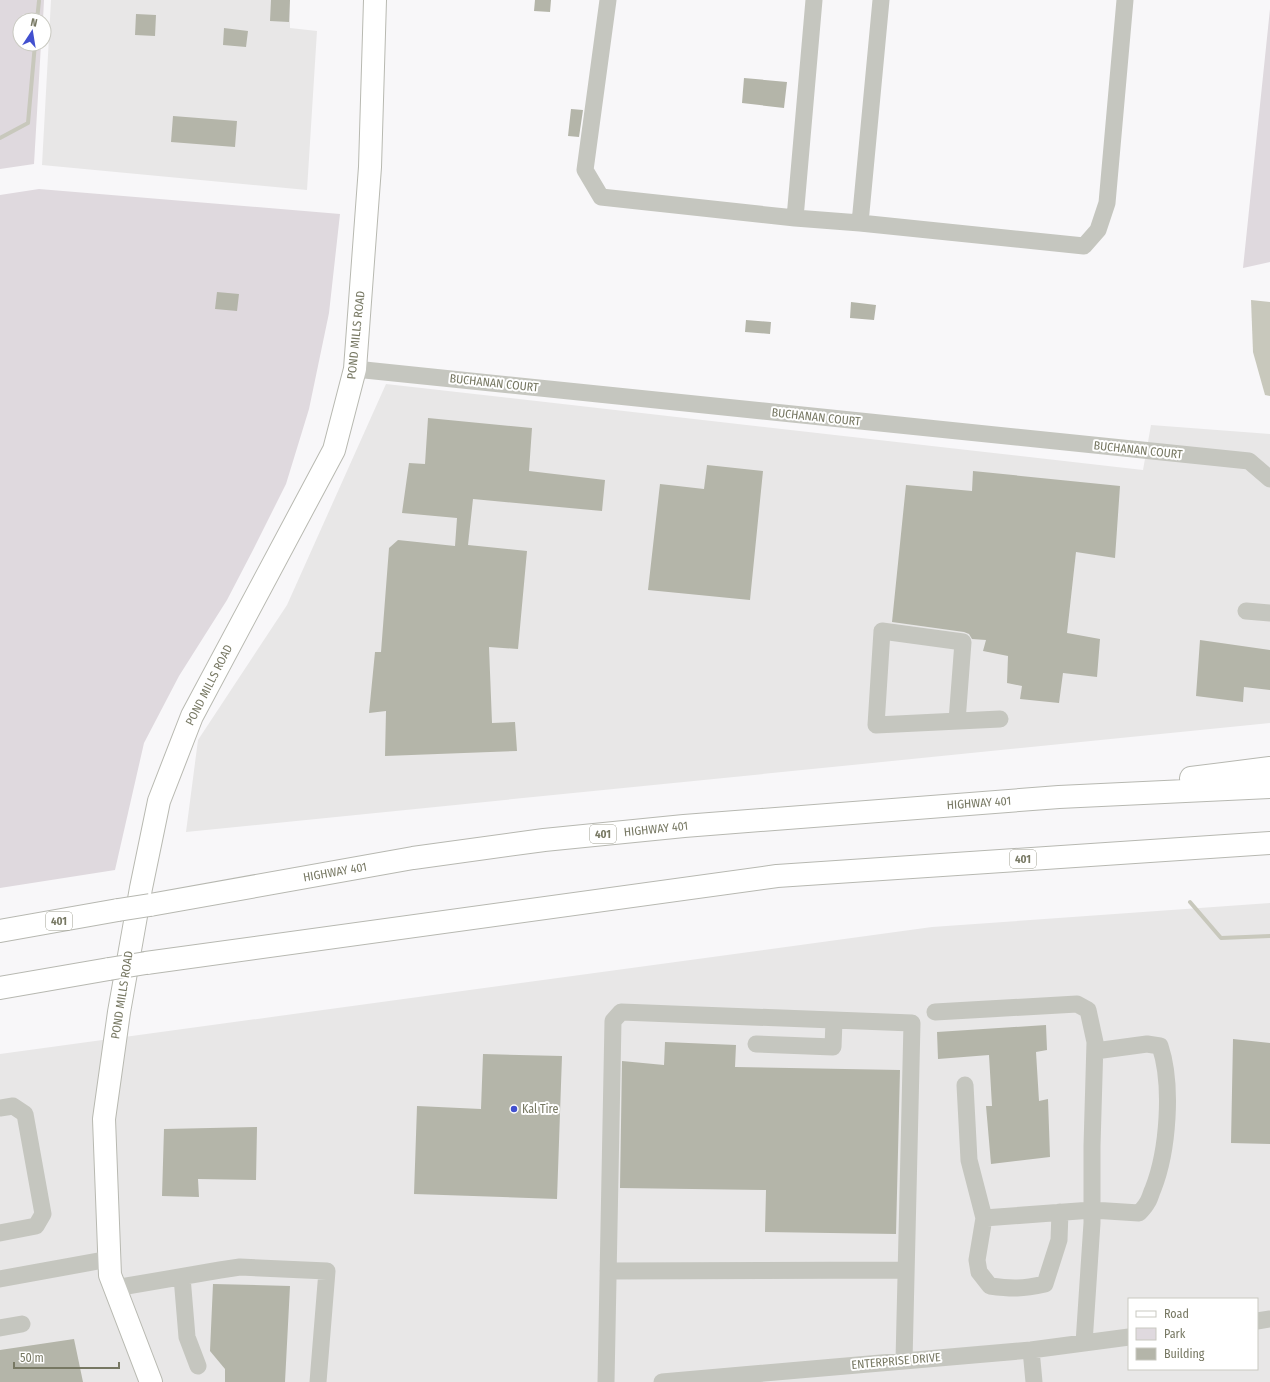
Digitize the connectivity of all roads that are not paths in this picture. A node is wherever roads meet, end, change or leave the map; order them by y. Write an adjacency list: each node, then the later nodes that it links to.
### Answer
1 (375, 0): 8 (main road, POND MILLS ROAD)
2 (608, 0): 6 (street)
3 (814, 0): 6 (street)
4 (881, 0): 7 (street)
5 (1125, 0): 7 (street)
6 (795, 218): 7 (street)
7 (860, 223)
8 (355, 369): 9 (street, BUCHANAN COURT); 30 (main road, POND MILLS ROAD)
9 (1270, 479)
10 (1246, 611): 11 (street)
11 (1270, 613)
12 (1000, 719): 13 (street)
13 (957, 721): 13 (street)
14 (1270, 768): 16 (main road)
15 (1270, 787): 16 (main road, HIGHWAY 401 / 401)
16 (1059, 797): 18 (main road, HIGHWAY 401 / 401, bridge)
17 (1270, 843): 19 (main road, 401, bridge)
18 (0, 931)
19 (0, 988)
20 (935, 1012): 23 (street)
21 (834, 1020): 22 (street); 31 (street); 32 (street)
22 (756, 1044)
23 (1095, 1051): 26 (street); 26 (street)
24 (965, 1085): 28 (street)
25 (0, 1108): 29 (street)
26 (1092, 1210): 27 (street); 41 (street)
27 (1060, 1212): 28 (street); 28 (street)
28 (984, 1218)
29 (0, 1233)
30 (109, 1259): 34 (street); 35 (main road, POND MILLS ROAD)
31 (906, 1270): 32 (street); 43 (street)
32 (608, 1272): 47 (street)
33 (182, 1277): 35 (street); 44 (street); 46 (street)
34 (0, 1279)
35 (115, 1288): 45 (main road, POND MILLS ROAD)
36 (1270, 1319): 37 (street)
37 (1258, 1321)
38 (22, 1324): 39 (street)
39 (0, 1328)
40 (1128, 1337): 41 (street, ENTERPRISE DRIVE)
41 (1084, 1343): 42 (street, ENTERPRISE DRIVE)
42 (1031, 1350): 43 (street, ENTERPRISE DRIVE); 49 (street)
43 (904, 1361): 48 (street, ENTERPRISE DRIVE)
44 (198, 1366)
45 (151, 1382)
46 (318, 1382)
47 (606, 1382)
48 (672, 1382)
49 (1034, 1382)

